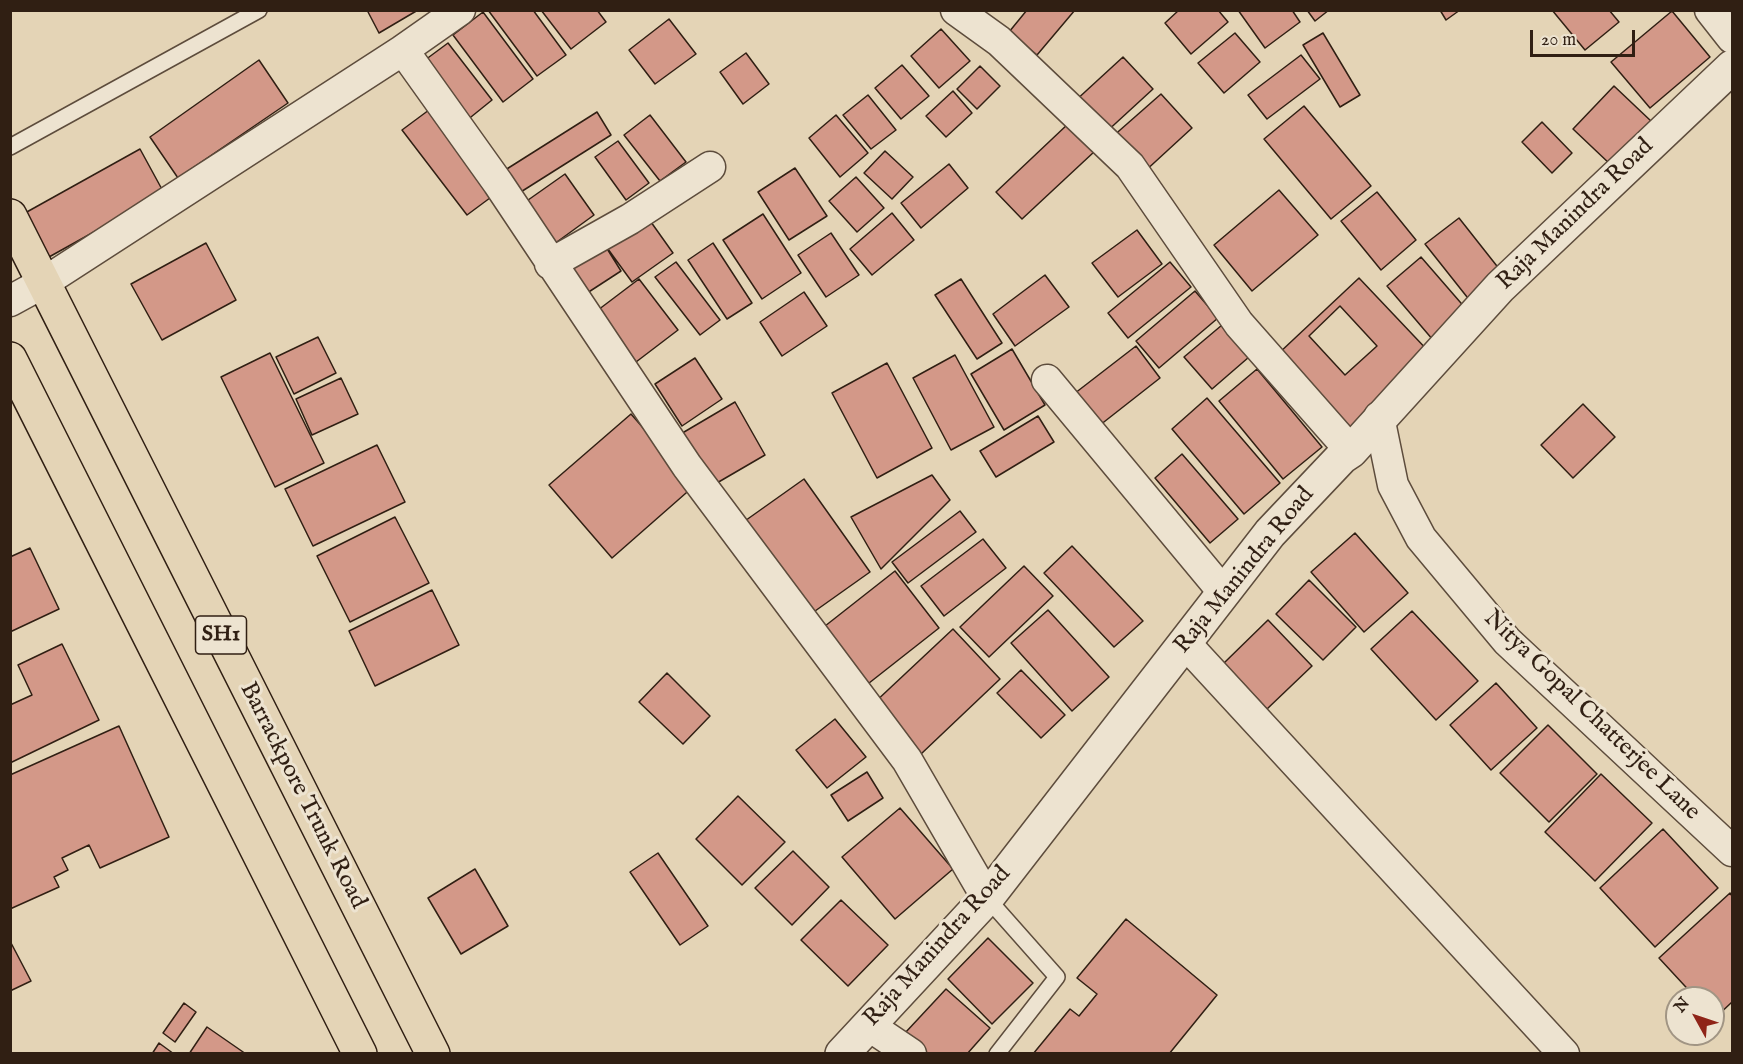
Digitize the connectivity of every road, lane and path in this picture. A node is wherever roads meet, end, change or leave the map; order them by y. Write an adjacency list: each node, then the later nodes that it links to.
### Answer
1 (259, 10): 8 (lane)
2 (460, 10): 6 (street)
3 (956, 10): 17 (street)
4 (1710, 10): 5 (street)
5 (1732, 38)
6 (404, 50): 11 (street); 12 (street)
7 (1732, 67): 16 (street, Raja Manindra Road)
8 (10, 147)
9 (710, 167): 11 (street)
10 (10, 216): 12 (main road, Barrackpore Trunk Road / SH1)
11 (550, 264): 21 (street)
12 (43, 283): 13 (street); 24 (main road, Barrackpore Trunk Road / SH1)
13 (10, 300)
14 (10, 359): 23 (main road, SH1)
15 (1047, 380): 18 (street)
16 (1379, 417): 17 (street, Raja Manindra Road); 20 (street, Nitya Gopal Chatterjee Lane)
17 (1351, 451): 18 (street, Raja Manindra Road)
18 (1224, 593): 19 (street, Raja Manindra Road)
19 (1185, 644): 21 (street, Raja Manindra Road); 28 (street)
20 (1732, 851)
21 (987, 898): 22 (street, Raja Manindra Road); 27 (lane)
22 (868, 1025): 25 (street, Raja Manindra Road); 26 (street)
23 (360, 1053)
24 (433, 1053)
25 (842, 1053)
26 (911, 1053)
27 (996, 1053)
28 (1564, 1053)

